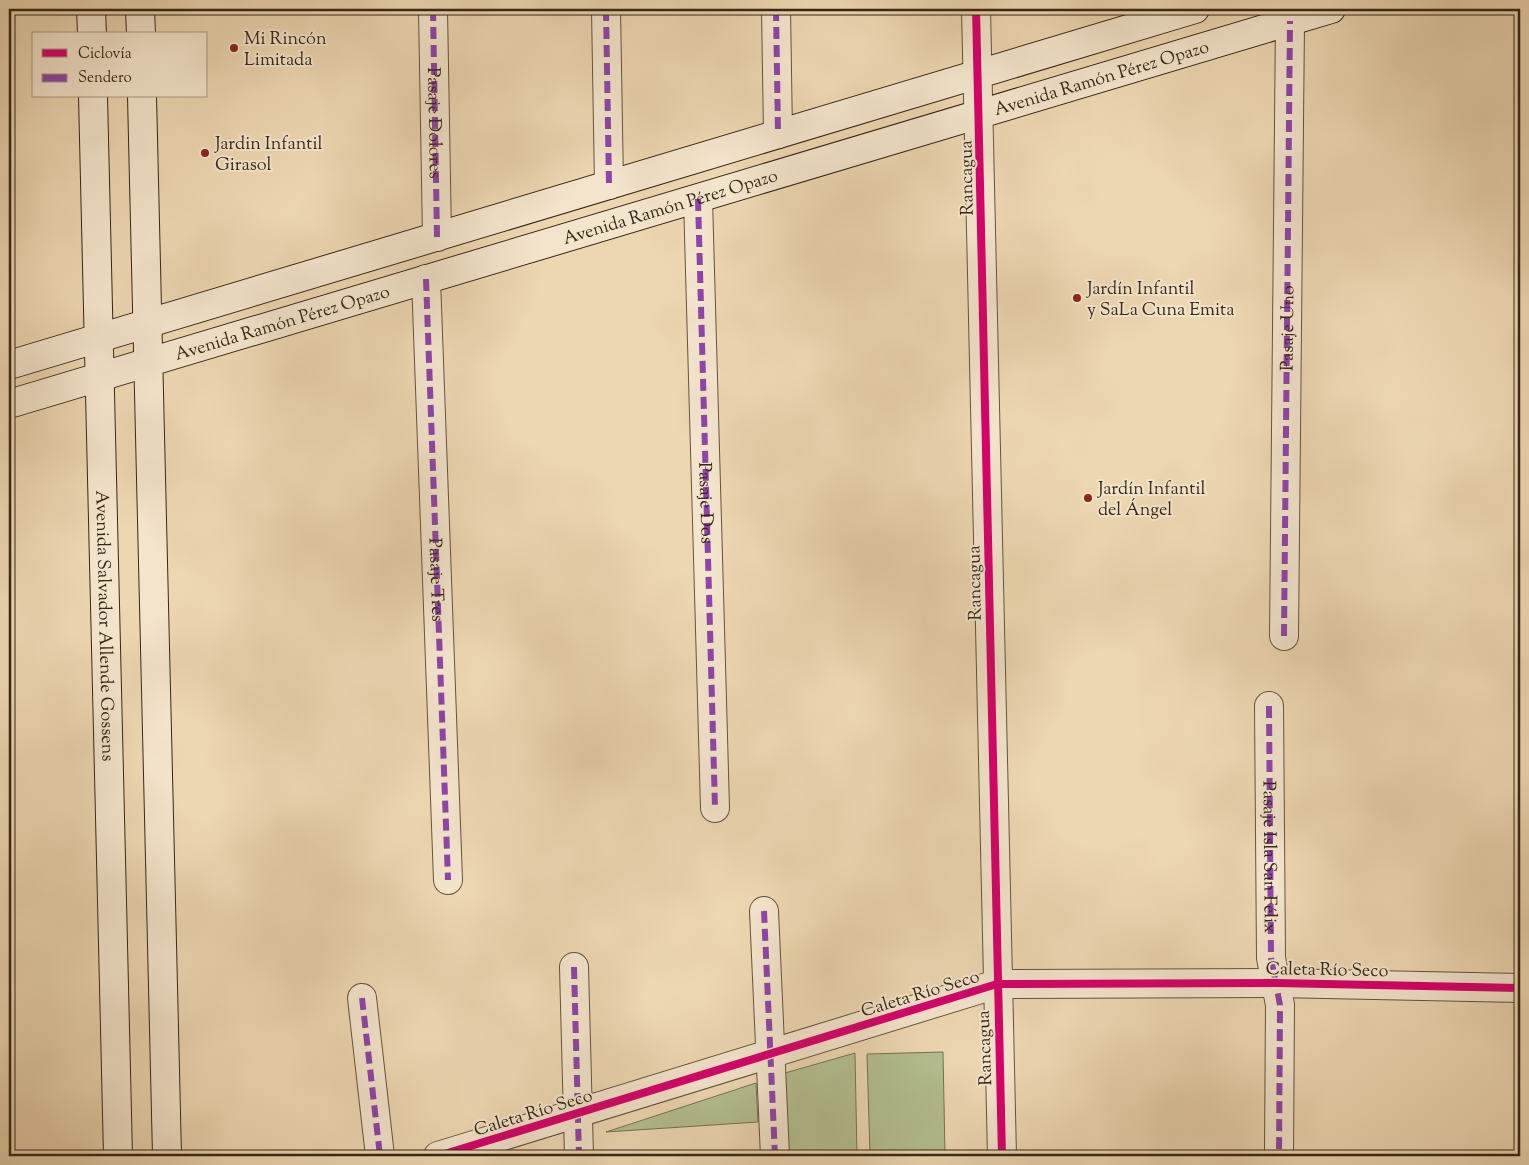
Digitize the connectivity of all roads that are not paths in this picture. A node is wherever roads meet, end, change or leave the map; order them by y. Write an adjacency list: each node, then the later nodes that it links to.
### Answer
1 (91, 9): 10 (street)
2 (140, 9): 11 (street)
3 (433, 9): 19 (street, Pasaje Dolores)
4 (606, 9): 17 (street)
5 (776, 9): 16 (street)
6 (976, 9): 12 (street, Rancagua)
7 (1195, 9): 12 (street, Avenida Ramón Pérez Opazo)
8 (1331, 9): 9 (street, Avenida Ramón Pérez Opazo)
9 (1290, 21): 15 (street, Avenida Ramón Pérez Opazo); 27 (street, Pasaje Uno)
10 (92, 32)
11 (141, 32)
12 (978, 74): 15 (street, Rancagua); 16 (street, Avenida Ramón Pérez Opazo)
13 (93, 98): 22 (street, Avenida Salvador Allende Gossens)
14 (142, 98): 21 (street)
15 (980, 115): 18 (street, Avenida Ramón Pérez Opazo); 34 (street, Rancagua)
16 (778, 134): 17 (street, Avenida Ramón Pérez Opazo)
17 (609, 185): 19 (street, Avenida Ramón Pérez Opazo)
18 (698, 199): 20 (street, Avenida Ramón Pérez Opazo); 29 (street, Pasaje Dos)
19 (437, 237): 21 (street, Avenida Ramón Pérez Opazo)
20 (426, 279): 23 (street, Avenida Ramón Pérez Opazo); 30 (street, Pasaje Tres)
21 (148, 323): 22 (street, Avenida Ramón Pérez Opazo); 23 (street)
22 (99, 338): 24 (street, Avenida Ramón Pérez Opazo); 25 (street, Avenida Salvador Allende Gossens)
23 (149, 362): 25 (street, Avenida Ramón Pérez Opazo); 40 (street)
24 (9, 365)
25 (99, 377): 26 (street, Avenida Ramón Pérez Opazo); 39 (street, Avenida Salvador Allende Gossens)
26 (9, 404)
27 (1284, 636)
28 (1269, 706): 33 (street, Pasaje Isla San Félix)
29 (715, 808)
30 (448, 880)
31 (764, 911): 37 (street)
32 (574, 967): 38 (street)
33 (1276, 983): 34 (street, Caleta Río Seco); 35 (street, Caleta Río Seco); 46 (street, Pasaje Isla San Félix)
34 (997, 984): 37 (street, Caleta Río Seco); 45 (street, Rancagua)
35 (1520, 988)
36 (362, 998): 41 (street)
37 (770, 1055): 38 (street, Caleta Río Seco); 44 (street)
38 (578, 1114): 42 (street, Caleta Río Seco); 43 (street)
39 (118, 1156)
40 (167, 1156)
41 (380, 1156)
42 (438, 1156)
43 (579, 1156)
44 (775, 1156)
45 (1002, 1156)
46 (1279, 1156)

